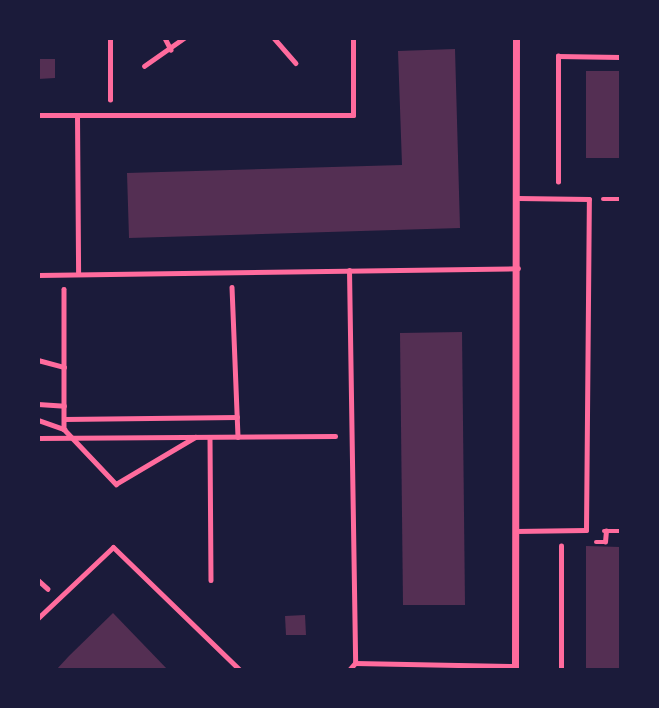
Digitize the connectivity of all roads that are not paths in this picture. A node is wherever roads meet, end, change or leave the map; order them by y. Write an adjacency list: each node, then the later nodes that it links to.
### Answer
1 (352, 38): 4 (lane)
2 (516, 38): 5 (street)
3 (38, 115): 4 (lane)
4 (77, 115): 8 (lane)
5 (518, 198): 6 (street); 10 (lane)
6 (519, 268): 7 (lane); 10 (street)
7 (349, 270): 8 (lane); 12 (lane)
8 (78, 274): 9 (lane)
9 (38, 275)
10 (515, 531): 13 (street)
11 (38, 618): 14 (lane)
12 (355, 663): 13 (lane); 15 (lane)
13 (515, 668)
14 (240, 670)
15 (349, 670)

